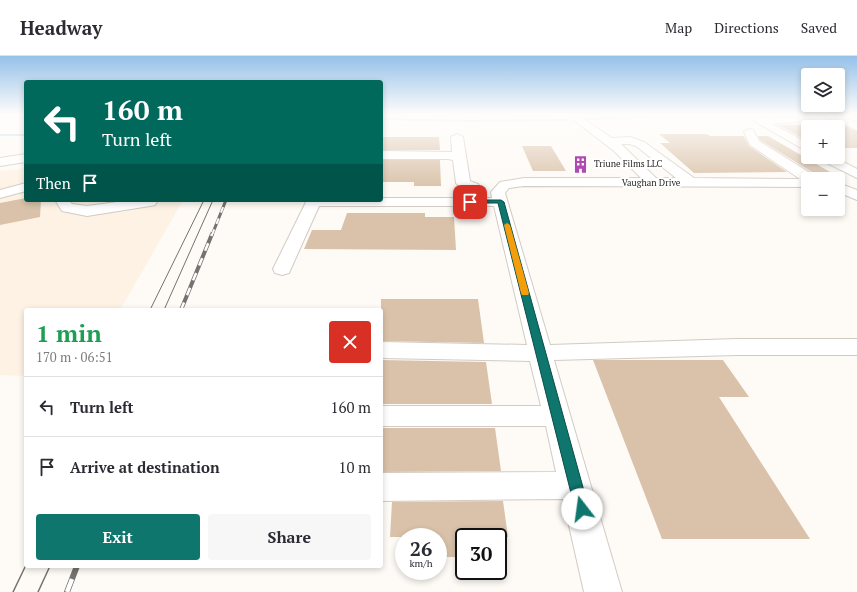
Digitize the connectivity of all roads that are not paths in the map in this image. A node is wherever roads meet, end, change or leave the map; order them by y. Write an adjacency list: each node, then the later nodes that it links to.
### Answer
1 (457, 139): 9 (street)
2 (607, 139): 5 (street)
3 (752, 139): 12 (street)
4 (792, 139): 6 (street)
5 (611, 142): 14 (street); 15 (street)
6 (801, 144)
7 (383, 155): 9 (street)
8 (24, 158): 10 (street)
9 (459, 158): 17 (street)
10 (0, 162)
11 (838, 164): 13 (street)
12 (801, 173)
13 (857, 174)
14 (653, 183): 15 (street, Vaughan Drive); 21 (street, Vaughan Drive)
15 (690, 183): 16 (street, Vaughan Drive)
16 (801, 183)
17 (473, 187): 19 (street); 21 (street)
18 (24, 188): 20 (street)
19 (383, 190)
20 (0, 194)
21 (500, 194): 22 (street); 29 (street)
22 (383, 199)
23 (63, 202): 24 (street)
24 (150, 202)
25 (313, 202): 26 (street)
26 (282, 269)
27 (857, 347): 29 (street)
28 (383, 350): 29 (street)
29 (541, 353): 31 (street)
30 (383, 416): 31 (street)
31 (557, 416): 32 (street)
32 (576, 485): 33 (street); 34 (street)
33 (383, 487)
34 (604, 592)

